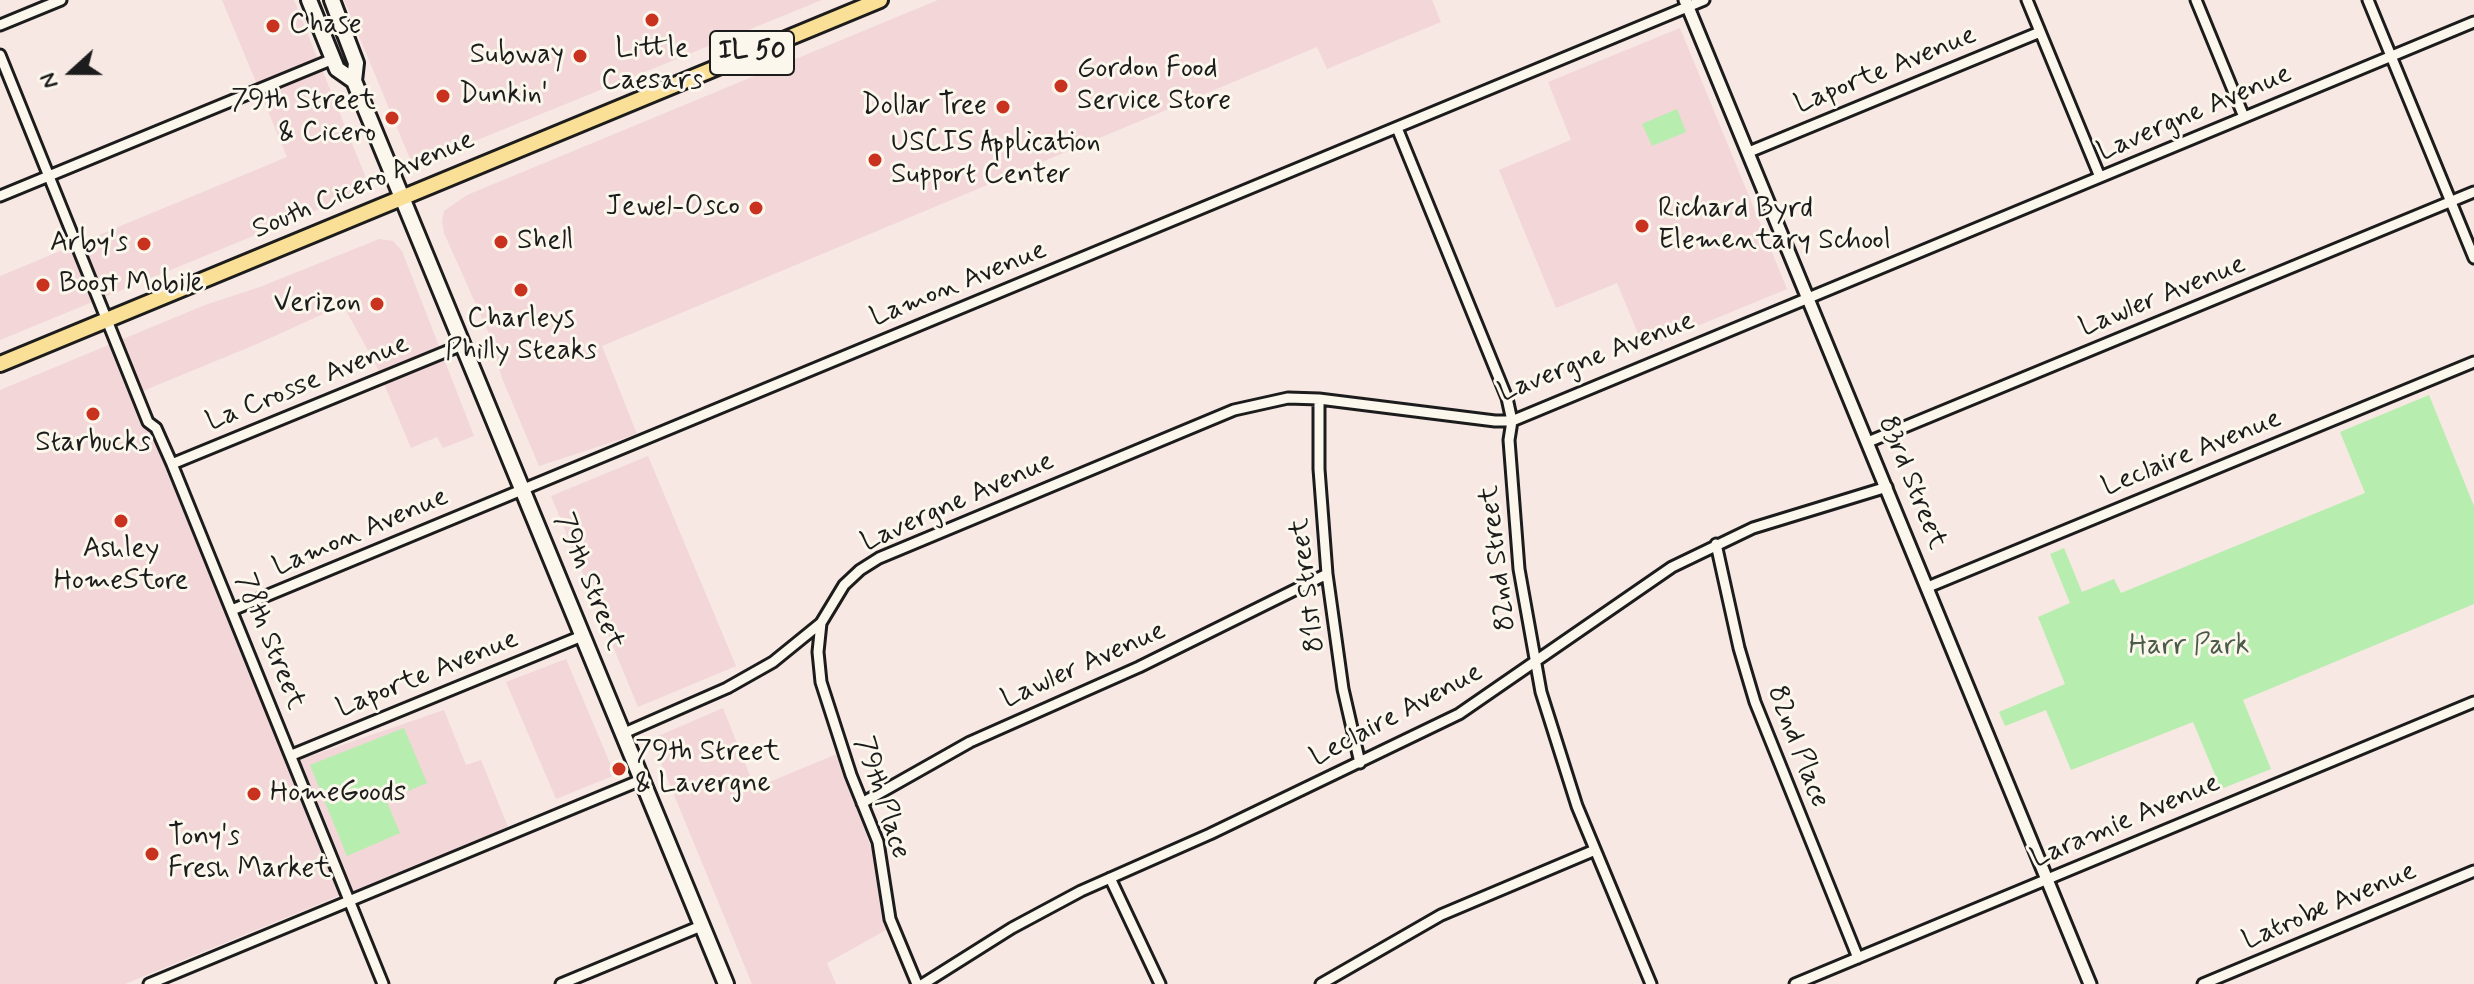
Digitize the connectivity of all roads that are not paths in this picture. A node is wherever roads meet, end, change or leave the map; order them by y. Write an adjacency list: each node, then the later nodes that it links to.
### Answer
1 (61, 0): 11 (street)
2 (309, 0): 15 (main road)
3 (332, 0): 16 (main road)
4 (880, 0): 24 (main road, South Cicero Avenue / IL 50)
5 (1704, 0): 9 (street, Lamon Avenue)
6 (2027, 0): 12 (street)
7 (2196, 0): 17 (street)
8 (2368, 0): 14 (street)
9 (1687, 4): 18 (street, Lamon Avenue); 19 (street, 83rd Street)
10 (2474, 22): 14 (street, Lavergne Avenue)
11 (0, 25)
12 (2040, 32): 19 (street, Laporte Avenue); 21 (street)
13 (0, 55): 20 (street, 78th Street)
14 (2391, 56): 17 (street, Lavergne Avenue); 25 (street)
15 (333, 59): 16 (main road); 20 (street)
16 (354, 81): 24 (main road, 79th Street)
17 (2244, 117): 21 (street, Lavergne Avenue)
18 (1397, 128): 33 (street, 82nd Street); 37 (street, Lamon Avenue)
19 (1749, 152): 27 (street, 83rd Street)
20 (49, 176): 23 (street); 28 (street, 78th Street)
21 (2100, 177): 27 (street, Lavergne Avenue)
22 (2474, 192): 25 (street, Lawler Avenue)
23 (0, 196)
24 (402, 199): 28 (main road, South Cicero Avenue / IL 50); 29 (main road, 79th Street)
25 (2451, 202): 26 (street); 34 (street, Lawler Avenue)
26 (2474, 258)
27 (1809, 297): 33 (street, Lavergne Avenue); 34 (street, 83rd Street)
28 (107, 320): 31 (main road, South Cicero Avenue / IL 50); 35 (street, 78th Street)
29 (462, 345): 35 (street, La Crosse Avenue); 37 (main road, 79th Street)
30 (2474, 362): 40 (street, Leclaire Avenue)
31 (0, 364)
32 (1319, 399): 33 (street, Lavergne Avenue); 39 (street, 81st Street); 42 (street, Lavergne Avenue)
33 (1512, 421): 44 (street, 82nd Street)
34 (1868, 442): 36 (street, 83rd Street)
35 (172, 464): 41 (street, 78th Street)
36 (1887, 487): 38 (street, Leclaire Avenue); 40 (street, 83rd Street)
37 (521, 490): 41 (street, Lamon Avenue); 43 (main road, 79th Street)
38 (1716, 544): 44 (street, Leclaire Avenue); 57 (street, 82nd Place)
39 (1327, 574): 48 (street, 81st Street); 50 (street, Lawler Avenue)
40 (1928, 587): 54 (street, 83rd Street)
41 (232, 610): 47 (street, 78th Street)
42 (821, 623): 46 (street, Lavergne Avenue); 50 (street, 79th Place)
43 (582, 636): 46 (main road, 79th Street); 47 (street, Laporte Avenue)
44 (1535, 664): 48 (street, Leclaire Avenue); 51 (street, 82nd Street)
45 (2474, 702): 54 (street, Laramie Avenue)
46 (622, 734): 49 (main road, 79th Street)
47 (292, 755): 55 (street, 78th Street)
48 (1360, 763): 53 (street, Leclaire Avenue)
49 (641, 780): 55 (street); 56 (main road, 79th Street)
50 (862, 803): 62 (street, 79th Place)
51 (1595, 850): 65 (street); 66 (street, 82nd Street)
52 (2474, 871): 69 (street, Latrobe Avenue)
53 (1110, 878): 63 (street, Leclaire Avenue); 64 (street)
54 (2047, 878): 57 (street, Laramie Avenue); 68 (street, 83rd Street)
55 (349, 901): 58 (street); 59 (street, 78th Street)
56 (701, 926): 60 (street); 61 (main road, 79th Street)
57 (1858, 958): 67 (street, Laramie Avenue)
58 (149, 984)
59 (383, 984)
60 (561, 984)
61 (726, 984)
62 (917, 984)
63 (923, 984)
64 (1160, 984)
65 (1321, 984)
66 (1651, 984)
67 (1795, 984)
68 (2090, 984)
69 (2203, 984)

